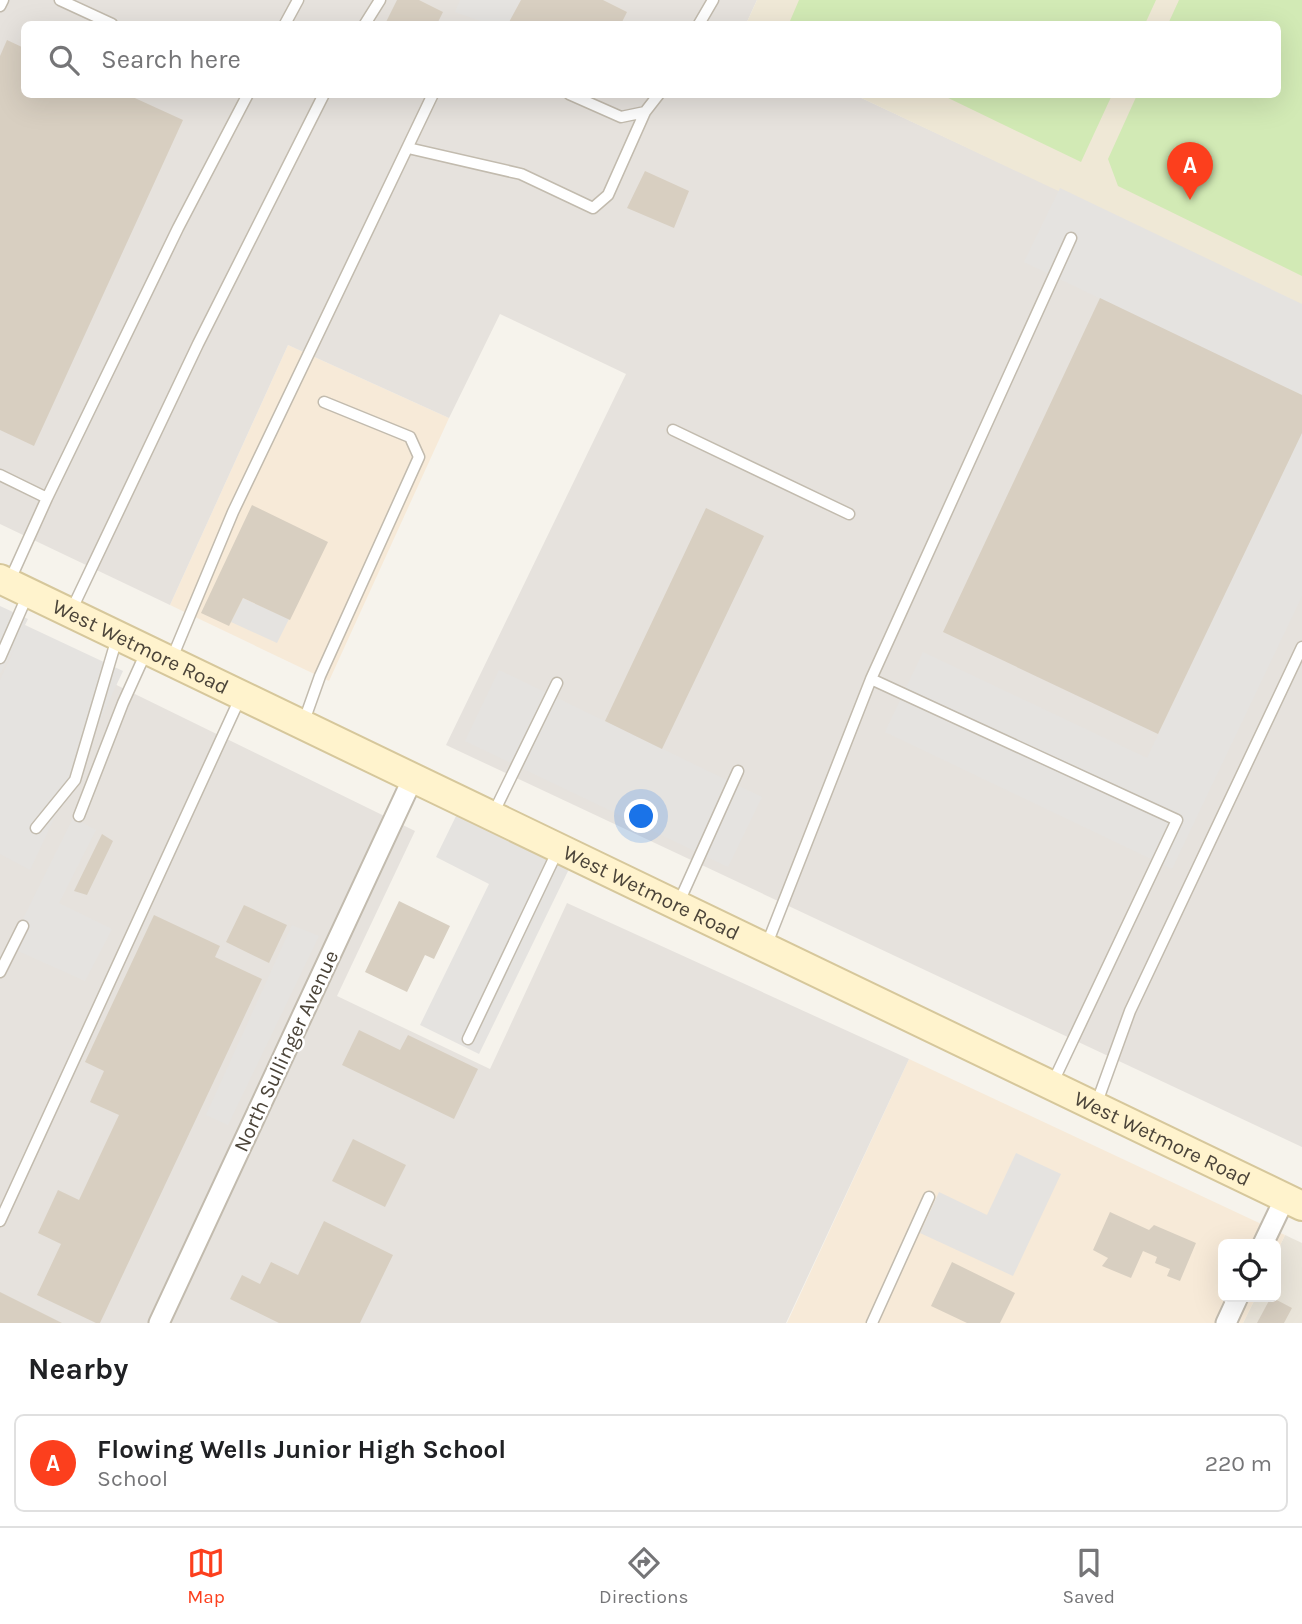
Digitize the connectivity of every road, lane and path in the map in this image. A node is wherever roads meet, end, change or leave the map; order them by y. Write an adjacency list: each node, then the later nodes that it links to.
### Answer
1 (3, 0): 6 (lane)
2 (60, 0): 7 (lane)
3 (298, 0): 8 (lane)
4 (380, 0): 9 (lane)
5 (713, 0): 10 (lane)
6 (0, 6)
7 (106, 21)
8 (287, 21)
9 (367, 21)
10 (701, 21)
11 (246, 98): 22 (lane)
12 (322, 98): 25 (lane)
13 (431, 98): 17 (lane)
14 (578, 98): 16 (lane)
15 (656, 98): 16 (lane)
16 (645, 112): 17 (lane)
17 (408, 148): 28 (lane)
18 (1071, 238): 30 (lane)
19 (324, 402): 33 (lane)
20 (673, 430): 23 (lane)
21 (0, 475): 22 (lane)
22 (47, 498): 24 (lane)
23 (849, 514)
24 (12, 585): 25 (street, West Wetmore Road); 29 (lane)
25 (70, 613): 26 (street, West Wetmore Road)
26 (118, 636): 28 (street, West Wetmore Road); 38 (lane)
27 (1302, 647): 46 (lane)
28 (159, 656): 32 (street, West Wetmore Road); 36 (lane)
29 (0, 658)
30 (872, 679): 42 (lane); 45 (lane)
31 (557, 683): 37 (lane)
32 (242, 696): 33 (street, West Wetmore Road); 49 (lane)
33 (303, 725): 35 (street, West Wetmore Road)
34 (738, 771): 40 (lane)
35 (413, 778): 37 (street, West Wetmore Road); 52 (street, North Sullinger Avenue)
36 (79, 816)
37 (492, 816): 39 (street, West Wetmore Road)
38 (36, 828)
39 (559, 848): 40 (street, West Wetmore Road); 44 (lane)
40 (677, 905): 42 (street, West Wetmore Road)
41 (23, 926): 43 (lane)
42 (766, 948): 45 (street, West Wetmore Road)
43 (0, 972)
44 (468, 1039)
45 (1052, 1086): 46 (street, West Wetmore Road)
46 (1095, 1107): 48 (street, West Wetmore Road)
47 (929, 1197): 53 (lane)
48 (1294, 1202): 50 (street)
49 (0, 1221)
50 (1267, 1239)
51 (1236, 1302): 54 (street)
52 (159, 1323)
53 (872, 1323)
54 (1226, 1323)

